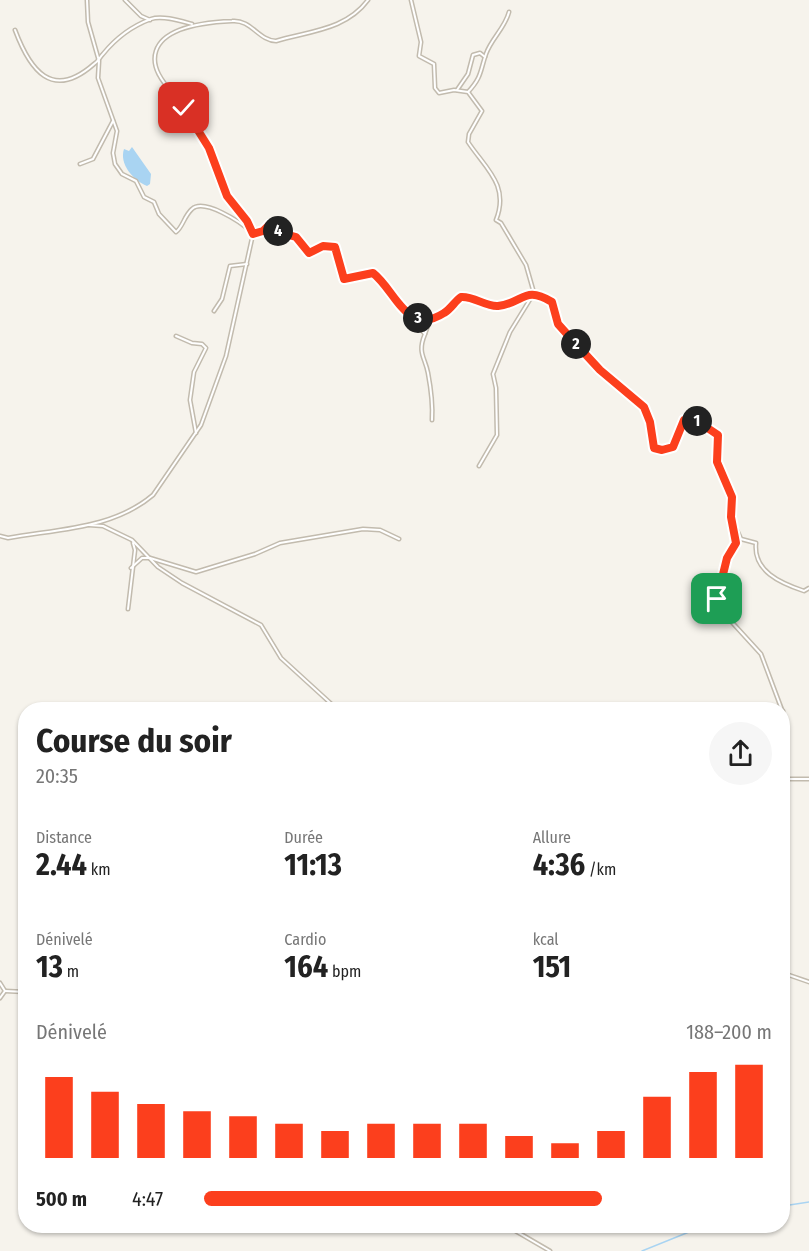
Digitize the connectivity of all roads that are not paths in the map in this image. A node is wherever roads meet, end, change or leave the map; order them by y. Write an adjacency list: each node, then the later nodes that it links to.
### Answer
1 (87, 0): 10 (street)
2 (125, 0): 6 (street)
3 (368, 0): 7 (street)
4 (411, 0): 11 (street)
5 (509, 12): 9 (street)
6 (150, 20): 7 (street); 10 (street)
7 (192, 24): 15 (street)
8 (15, 30): 10 (street)
9 (485, 57): 11 (street); 12 (street)
10 (99, 61): 13 (street)
11 (457, 90): 12 (street)
12 (468, 92): 17 (street)
13 (113, 121): 14 (street); 15 (street)
14 (80, 164)
15 (253, 234): 16 (street); 19 (street)
16 (247, 264): 18 (street); 24 (street)
17 (534, 293): 20 (street); 25 (street); 29 (street)
18 (214, 311)
19 (410, 315): 20 (street); 21 (street)
20 (430, 320): 21 (street)
21 (425, 333): 23 (street)
22 (176, 336): 24 (street)
23 (432, 420)
24 (196, 432): 26 (street)
25 (479, 466)
26 (109, 520): 27 (street); 28 (street)
27 (86, 525): 28 (street); 30 (street)
28 (113, 530): 32 (street)
29 (735, 530): 35 (street); 38 (street)
30 (0, 536)
31 (399, 539): 33 (street)
32 (132, 540): 33 (street); 34 (street)
33 (150, 558): 34 (street); 37 (street)
34 (131, 568): 36 (street)
35 (809, 588)
36 (128, 609)
37 (329, 702)
38 (780, 702)
39 (790, 778): 40 (street)
40 (809, 779)
41 (790, 975): 42 (street)
42 (809, 982)
43 (0, 983): 44 (street)
44 (5, 991): 45 (street); 46 (street)
45 (18, 992)
46 (0, 998)
47 (519, 1233): 48 (street)
48 (550, 1251)

